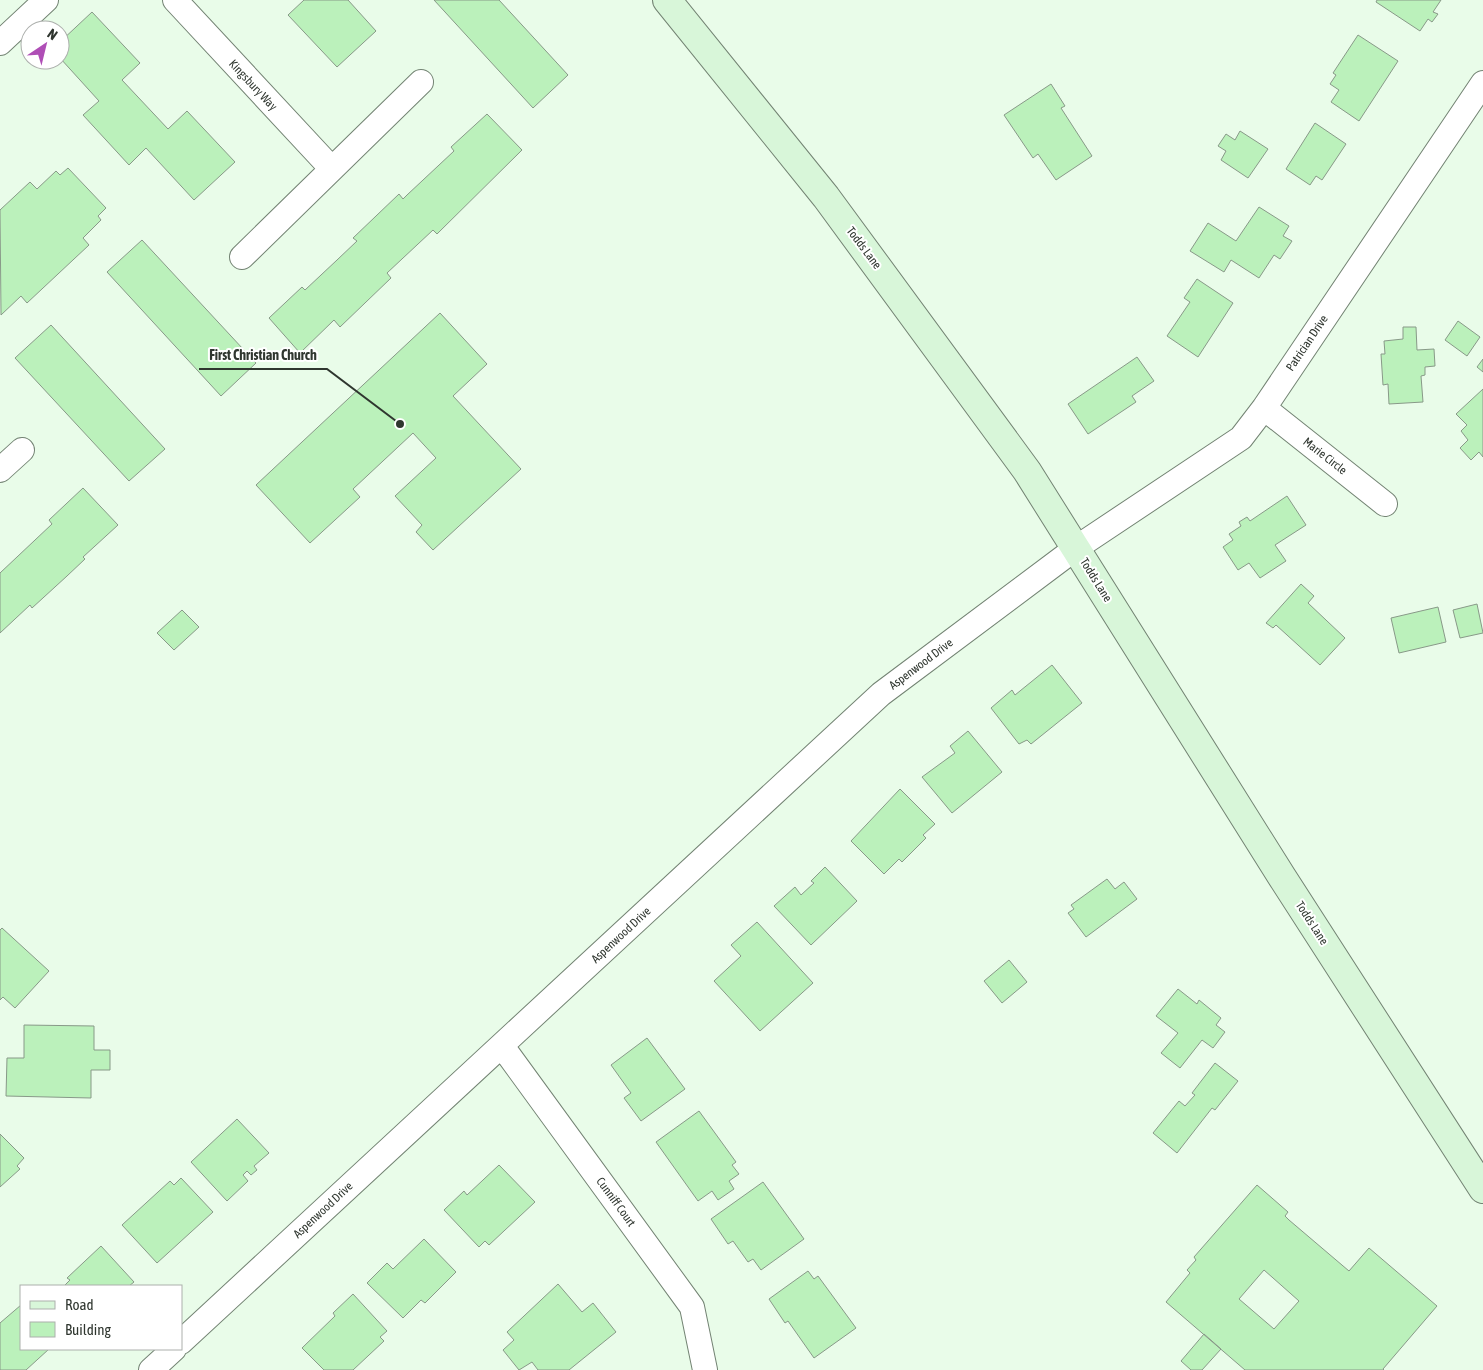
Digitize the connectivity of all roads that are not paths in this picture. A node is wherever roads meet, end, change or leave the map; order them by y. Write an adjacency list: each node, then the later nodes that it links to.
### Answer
1 (46, 0): 4 (street)
2 (175, 0): 7 (street, Kingsbury Way)
3 (667, 0): 13 (main road, Todds Lane)
4 (0, 43)
5 (421, 82): 7 (street)
6 (1483, 83): 9 (street, Patrician Drive)
7 (332, 169): 8 (street)
8 (242, 257)
9 (1264, 408): 12 (street, Marie Circle); 13 (street, Patrician Drive)
10 (22, 450): 11 (street)
11 (0, 470)
12 (1385, 504)
13 (1076, 548): 14 (street, Aspenwood Drive); 15 (main road, Todds Lane)
14 (502, 1046): 16 (street, Aspenwood Drive); 19 (street, Cunniff Court)
15 (1483, 1189)
16 (182, 1341)
17 (173, 1350): 18 (street)
18 (151, 1370)
19 (705, 1370)

